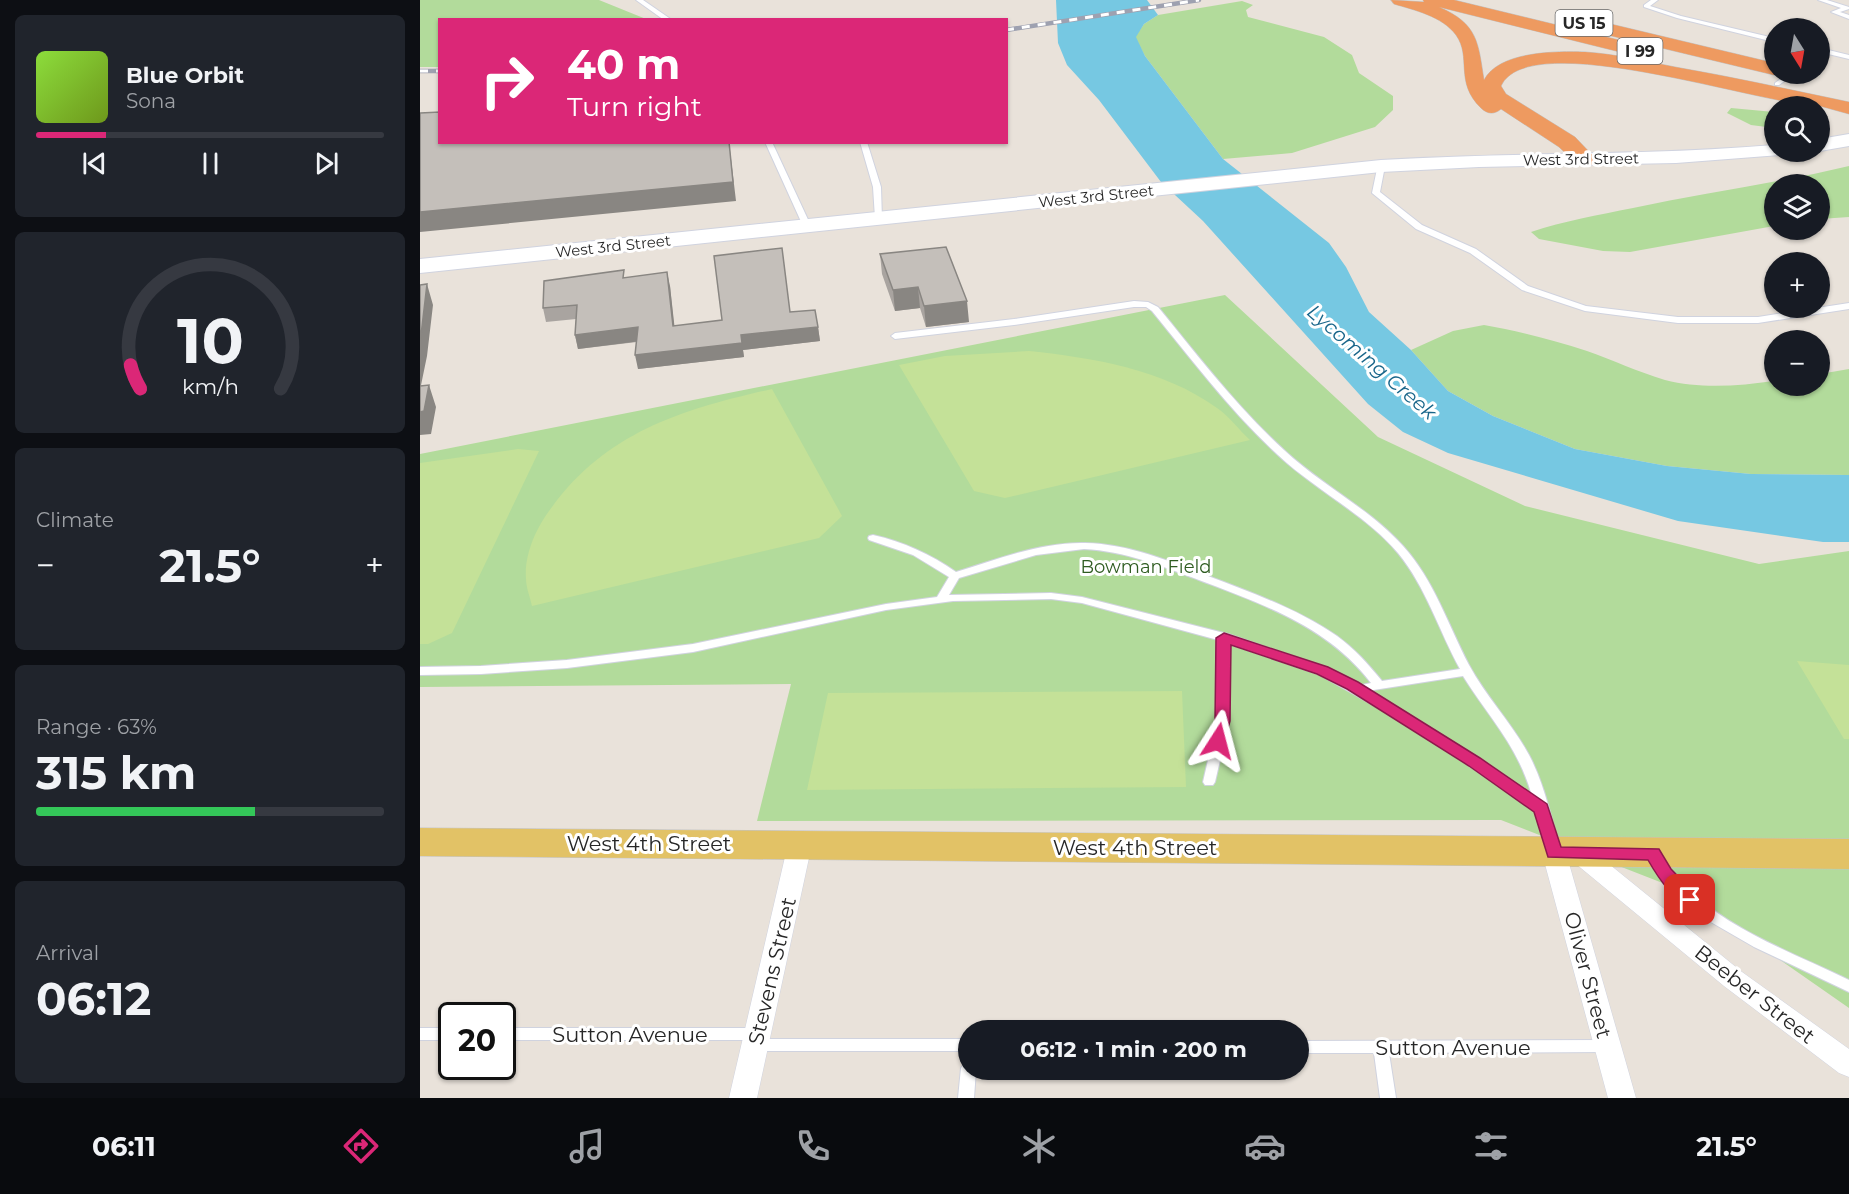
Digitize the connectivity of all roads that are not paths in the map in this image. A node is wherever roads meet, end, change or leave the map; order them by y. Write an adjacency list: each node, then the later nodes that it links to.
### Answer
1 (639, 0): 9 (lane)
2 (1400, 0): 24 (highway)
3 (1432, 0): 15 (highway, I 99)
4 (1486, 0): 11 (highway, US 15)
5 (1655, 0): 10 (lane)
6 (1821, 0): 8 (lane)
7 (1582, 17): 11 (highway)
8 (1849, 17)
9 (666, 18)
10 (1764, 38)
11 (1682, 47): 14 (highway, I 99)
12 (1830, 52): 13 (lane)
13 (1849, 57)
14 (1764, 70)
15 (1764, 71)
16 (1806, 84): 17 (highway, I 99)
17 (1849, 102)
18 (1849, 108): 24 (highway)
19 (1849, 140): 20 (main road)
20 (1830, 143)
21 (769, 144): 27 (lane)
22 (864, 144): 26 (lane)
23 (1764, 152): 24 (main road, West 3rd Street)
24 (1585, 159): 25 (main road, West 3rd Street)
25 (1381, 166): 26 (main road, West 3rd Street); 29 (lane)
26 (879, 218): 27 (main road, West 3rd Street)
27 (807, 226): 28 (main road, West 3rd Street)
28 (420, 266)
29 (1849, 306)
30 (895, 336): 36 (lane)
31 (873, 538): 32 (lane)
32 (956, 576): 33 (lane); 37 (lane)
33 (941, 600): 34 (lane); 35 (lane)
34 (1224, 638): 38 (lane); 39 (lane)
35 (420, 671)
36 (1467, 672): 37 (lane); 40 (lane)
37 (1379, 686): 38 (lane)
38 (1358, 689): 40 (lane)
39 (1209, 782)
40 (1541, 808): 43 (lane)
41 (420, 842): 42 (main road, West 4th Street)
42 (801, 844): 43 (main road, West 4th Street); 50 (street, Stevens Street)
43 (1567, 853): 44 (main road, West 4th Street); 52 (street, Oliver Street); 55 (street, Beeber Street)
44 (1653, 853): 45 (main road, West 4th Street); 46 (lane)
45 (1849, 854)
46 (1849, 986)
47 (420, 1034): 48 (lane)
48 (438, 1034)
49 (516, 1034): 50 (lane, Sutton Avenue)
50 (757, 1040): 51 (lane, Sutton Avenue); 57 (street, Stevens Street)
51 (958, 1046)
52 (1607, 1046): 54 (lane, Sutton Avenue); 60 (street, Oliver Street)
53 (1309, 1047): 54 (lane, Sutton Avenue)
54 (1381, 1047): 59 (lane)
55 (1849, 1065)
56 (968, 1080): 58 (lane)
57 (743, 1098)
58 (966, 1098)
59 (1388, 1098)
60 (1622, 1098)

